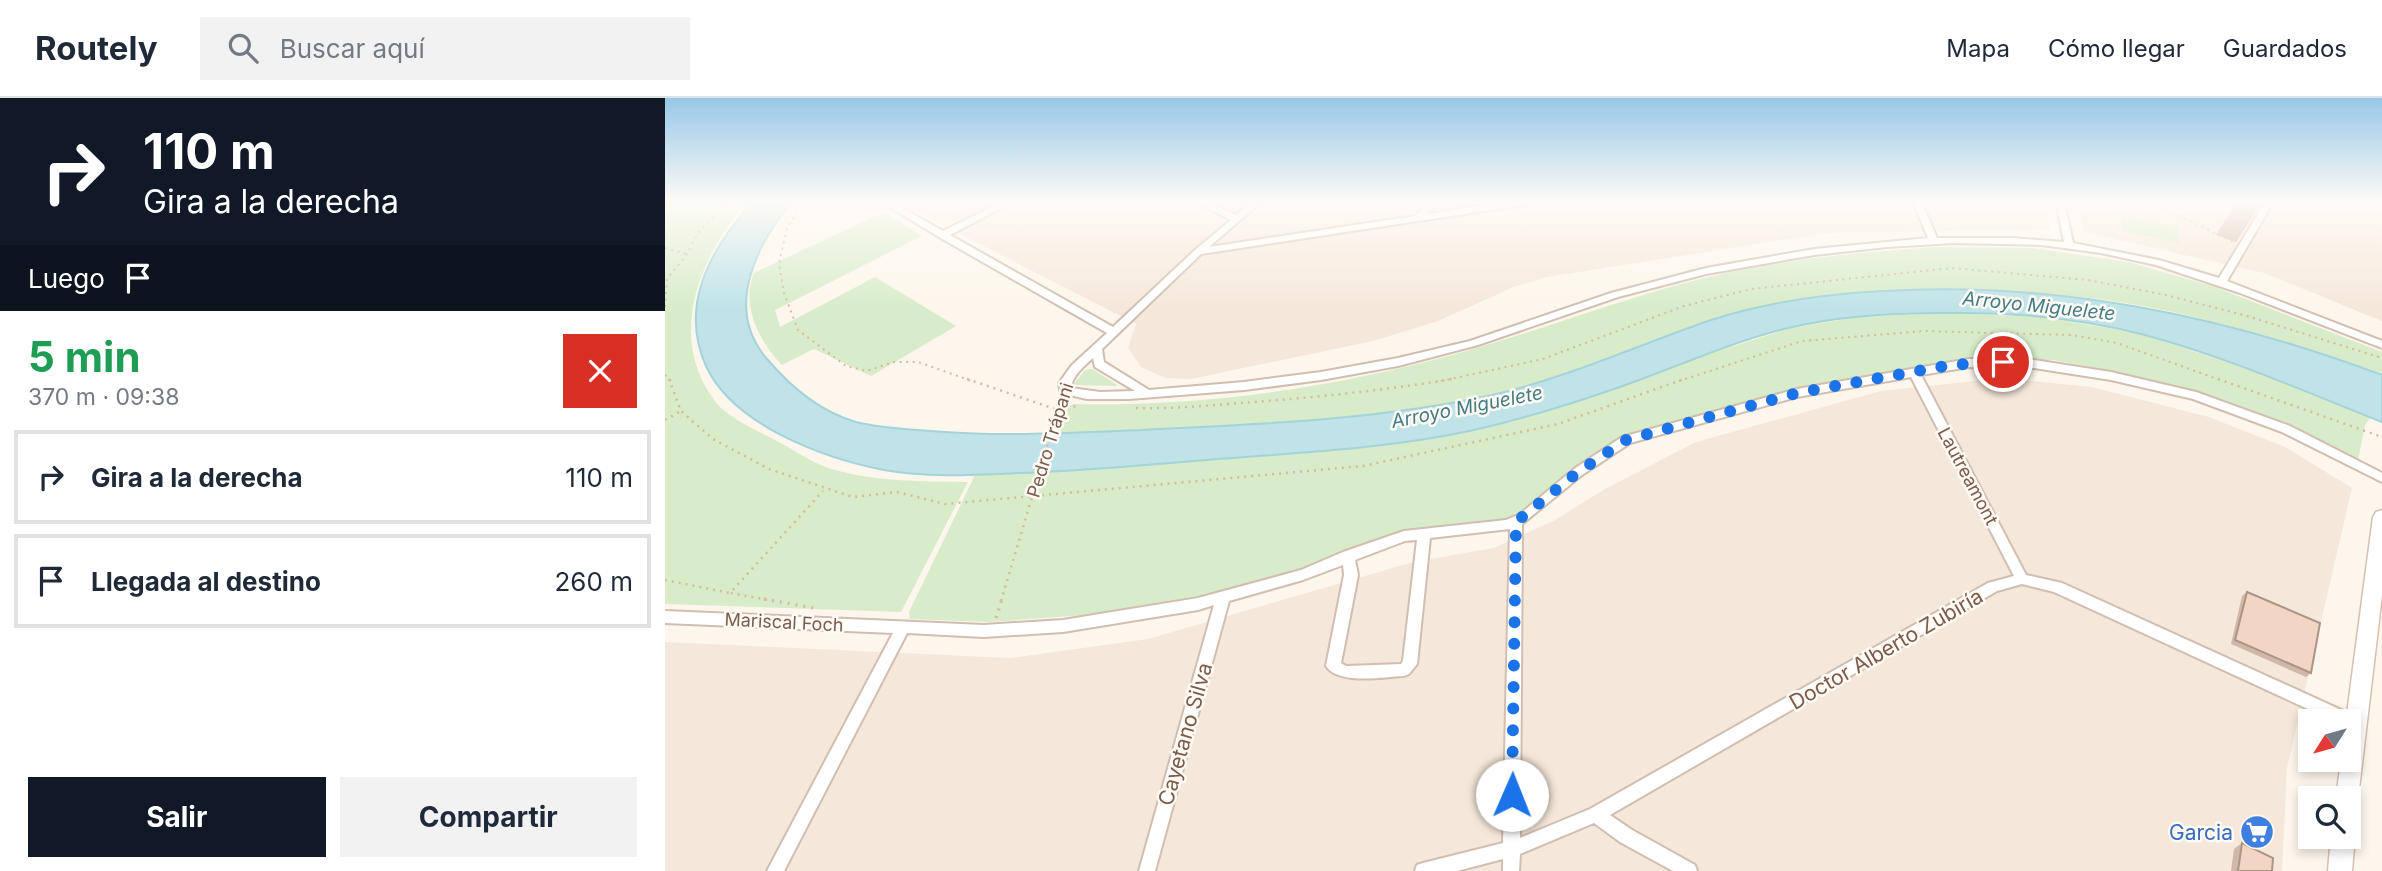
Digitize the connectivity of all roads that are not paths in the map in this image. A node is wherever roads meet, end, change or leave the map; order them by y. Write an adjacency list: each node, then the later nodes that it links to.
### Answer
1 (947, 237): 11 (street)
2 (1216, 237): 9 (street, Pedro Trápani)
3 (1295, 237): 9 (street)
4 (1932, 237): 7 (street)
5 (2067, 237): 8 (street)
6 (2248, 237): 10 (street)
7 (1934, 241): 8 (street); 15 (street)
8 (2069, 245): 10 (street)
9 (1198, 252): 11 (street, Pedro Trápani)
10 (2220, 284): 12 (street)
11 (1113, 332): 13 (street, Pedro Trápani)
12 (2382, 345)
13 (1097, 349): 15 (street); 15 (street, Pedro Trápani)
14 (1915, 373): 16 (street); 18 (street); 21 (street, Lautreamont)
15 (1149, 394)
16 (2382, 478)
17 (2382, 517): 25 (main road)
18 (1516, 522): 19 (street, Mariscal Foch); 29 (street)
19 (1424, 533): 20 (street, Mariscal Foch); 20 (street)
20 (1349, 556): 22 (street, Mariscal Foch)
21 (2022, 579): 26 (street); 28 (street, Doctor Alberto Zubiría)
22 (1223, 598): 24 (street, Mariscal Foch); 32 (street, Cayetano Silva)
23 (665, 617): 24 (street, Mariscal Foch)
24 (903, 627): 31 (street)
25 (2374, 647): 27 (main road)
26 (2323, 709)
27 (2358, 709)
28 (1596, 815): 29 (street, Doctor Alberto Zubiría); 35 (street)
29 (1511, 849): 33 (street, Doctor Alberto Zubiría); 34 (street)
30 (2342, 849): 36 (main road)
31 (775, 871)
32 (1147, 871)
33 (1423, 871)
34 (1511, 871)
35 (1689, 871)
36 (2340, 871)

